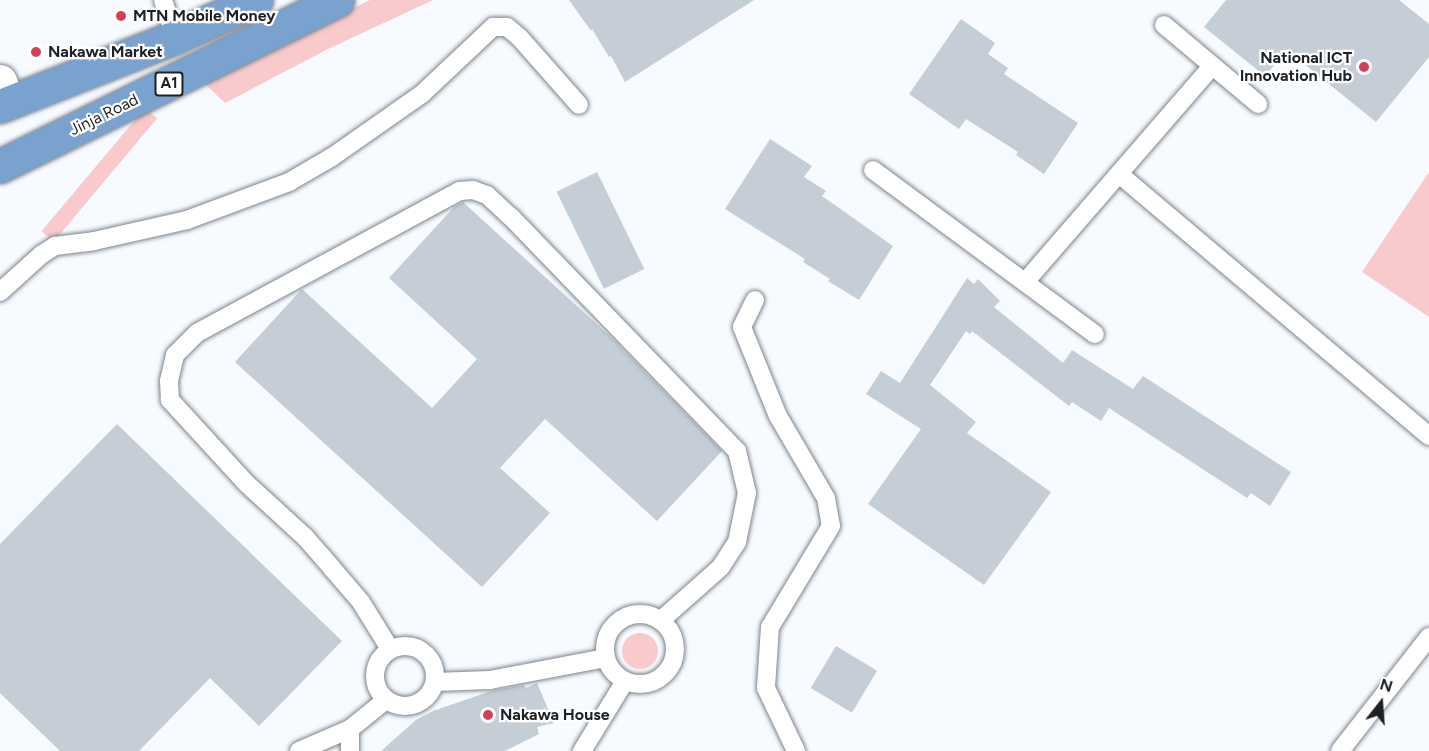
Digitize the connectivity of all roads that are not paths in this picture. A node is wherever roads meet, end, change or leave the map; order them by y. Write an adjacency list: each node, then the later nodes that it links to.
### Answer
1 (163, 0): 5 (lane)
2 (256, 0): 5 (highway)
3 (337, 0): 10 (highway, Jinja Road / A1)
4 (1164, 25): 6 (lane)
5 (175, 37): 7 (highway)
6 (1212, 66): 8 (lane); 12 (lane)
7 (3, 96)
8 (1258, 104)
9 (579, 105): 14 (lane)
10 (0, 166)
11 (873, 170): 13 (lane)
12 (1119, 174): 13 (lane); 17 (lane)
13 (1025, 282): 16 (lane)
14 (0, 292)
15 (755, 300): 29 (lane)
16 (1095, 334)
17 (1429, 436)
18 (660, 621): 20 (lane); 21 (lane); 22 (lane)
19 (1429, 637): 30 (lane)
20 (390, 649): 23 (lane); 24 (lane)
21 (605, 658): 22 (lane); 23 (lane)
22 (625, 681): 28 (lane)
23 (435, 682): 24 (lane)
24 (386, 700): 25 (lane)
25 (350, 729): 26 (lane); 27 (lane)
26 (299, 751)
27 (350, 751)
28 (582, 751)
29 (796, 751)
30 (1340, 751)

